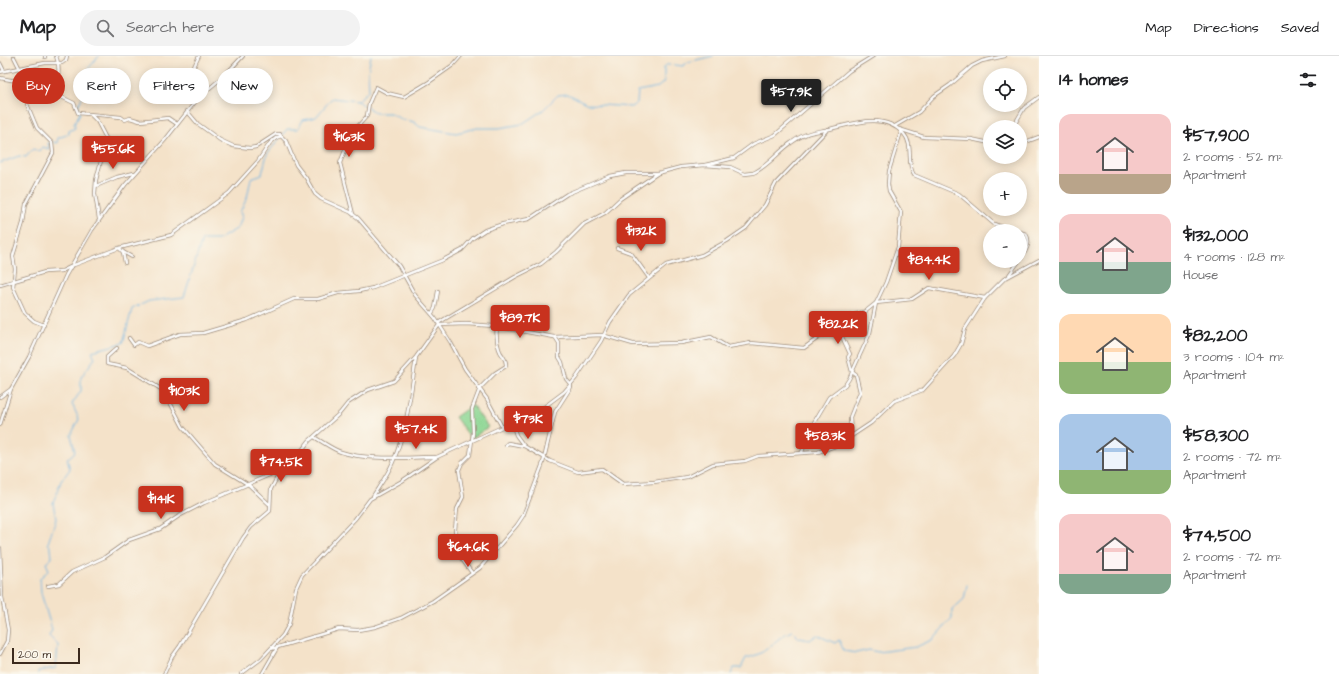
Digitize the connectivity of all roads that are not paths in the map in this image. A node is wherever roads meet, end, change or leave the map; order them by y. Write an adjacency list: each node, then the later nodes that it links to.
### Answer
1 (56, 56): 10 (street)
2 (67, 56): 10 (street)
3 (199, 56): 13 (street)
4 (243, 56): 18 (street)
5 (461, 56): 38 (street)
6 (873, 56): 34 (street)
7 (1006, 56): 27 (street)
8 (14, 57): 11 (street)
9 (0, 62): 15 (street)
10 (58, 63): 11 (street); 12 (street)
11 (19, 68)
12 (58, 68)
13 (193, 68)
14 (12, 70): 15 (street)
15 (2, 72)
16 (0, 78): 17 (street)
17 (12, 80)
18 (209, 89)
19 (1039, 97): 25 (street)
20 (65, 99): 24 (street)
21 (27, 104): 52 (street)
22 (193, 104): 23 (street)
23 (187, 111): 26 (street); 30 (street)
24 (92, 115): 26 (street); 37 (street)
25 (1017, 120)
26 (177, 124): 35 (street)
27 (895, 126): 28 (street); 29 (street)
28 (828, 129): 34 (street); 51 (street)
29 (900, 130): 33 (street); 40 (street); 56 (street)
30 (281, 136): 38 (street); 41 (street)
31 (1039, 137): 32 (street)
32 (1027, 141)
33 (983, 142)
34 (705, 165): 36 (street)
35 (135, 173): 37 (street); 39 (street)
36 (658, 173): 49 (street); 59 (street)
37 (96, 186): 39 (street)
38 (353, 214): 49 (street)
39 (99, 220): 47 (street)
40 (994, 224)
41 (119, 248): 43 (street); 47 (street)
42 (617, 248): 51 (street)
43 (123, 252): 44 (street); 46 (street)
44 (132, 257)
45 (1039, 260): 50 (street)
46 (125, 263)
47 (71, 266): 52 (street); 60 (street)
48 (1014, 268): 50 (street)
49 (404, 274): 57 (street); 64 (street)
50 (1007, 277): 55 (street)
51 (649, 278): 62 (street)
52 (13, 281): 53 (street); 60 (street)
53 (0, 285)
54 (438, 291): 57 (street)
55 (985, 298): 56 (street); 76 (street)
56 (876, 304): 58 (street); 67 (street)
57 (432, 313): 59 (street)
58 (839, 323): 62 (street); 67 (street)
59 (439, 324): 61 (street); 66 (street); 70 (street)
60 (44, 325): 71 (street)
61 (497, 326): 63 (street); 70 (street)
62 (602, 335): 63 (street); 68 (street)
63 (555, 337): 69 (street)
64 (129, 338)
65 (116, 348): 86 (street)
66 (416, 357): 77 (street); 82 (street)
67 (852, 372): 76 (street); 81 (street)
68 (574, 381): 69 (street); 84 (street)
69 (571, 385): 73 (street)
70 (480, 388): 75 (street); 78 (street)
71 (11, 389): 72 (street); 74 (street)
72 (0, 397)
73 (512, 423): 75 (street); 80 (street)
74 (0, 425)
75 (502, 427): 78 (street)
76 (851, 435): 81 (street)
77 (314, 437): 82 (street); 85 (street)
78 (471, 441): 83 (street); 91 (street)
79 (506, 445): 80 (street)
80 (524, 446): 84 (street)
81 (801, 452): 84 (street)
82 (395, 457): 83 (street); 87 (street)
83 (437, 457): 87 (street)
84 (544, 457): 91 (street)
85 (281, 470): 86 (street); 88 (street)
86 (249, 485): 88 (street); 92 (street)
87 (372, 498): 95 (street)
88 (270, 504): 97 (street)
89 (0, 548): 90 (street)
90 (1, 561): 93 (street)
91 (472, 573): 94 (street)
92 (48, 586)
93 (1, 597): 96 (street)
94 (276, 648): 95 (street); 99 (street)
95 (269, 650): 98 (street)
96 (0, 654)
97 (164, 674)
98 (241, 674)
99 (262, 674)

